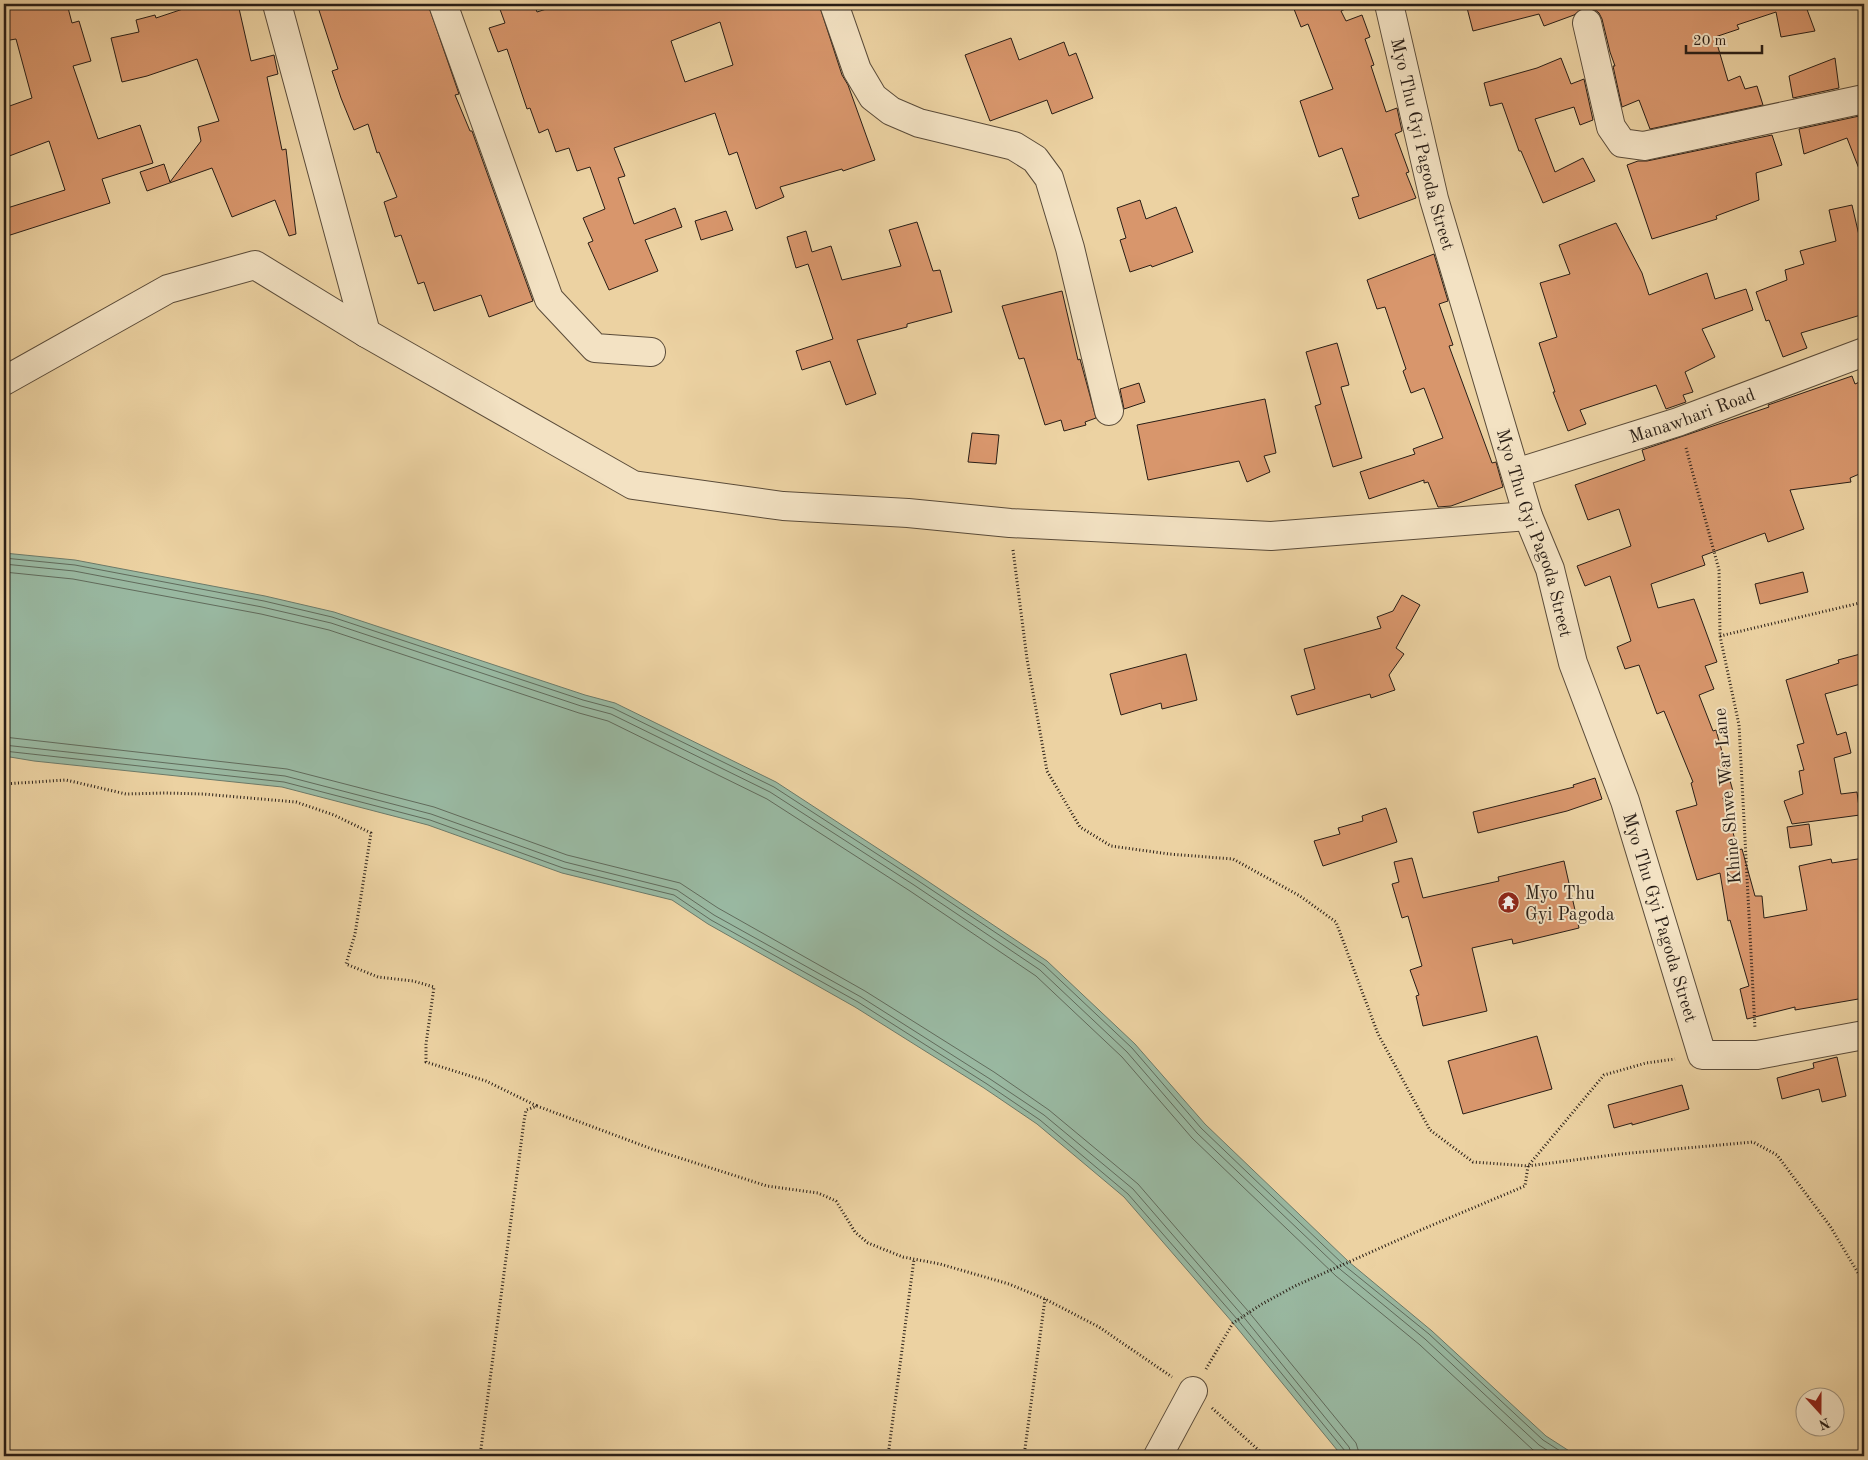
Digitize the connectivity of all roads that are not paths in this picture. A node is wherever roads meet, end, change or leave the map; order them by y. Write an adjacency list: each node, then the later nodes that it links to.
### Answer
1 (277, 4): 7 (street)
2 (444, 4): 8 (street)
3 (834, 4): 11 (street)
4 (1389, 4): 12 (street, Myo Thu Gyi Pagoda Street)
5 (1587, 23): 6 (street)
6 (1864, 99)
7 (366, 333): 10 (street); 13 (street)
8 (651, 352)
9 (1864, 352): 12 (street, Manawhari Road)
10 (4, 381)
11 (1109, 411)
12 (1516, 473): 13 (street, Myo Thu Gyi Pagoda Street)
13 (1528, 516): 14 (street, Myo Thu Gyi Pagoda Street)
14 (1864, 1036)
15 (1193, 1391): 16 (street)
16 (1158, 1456)

